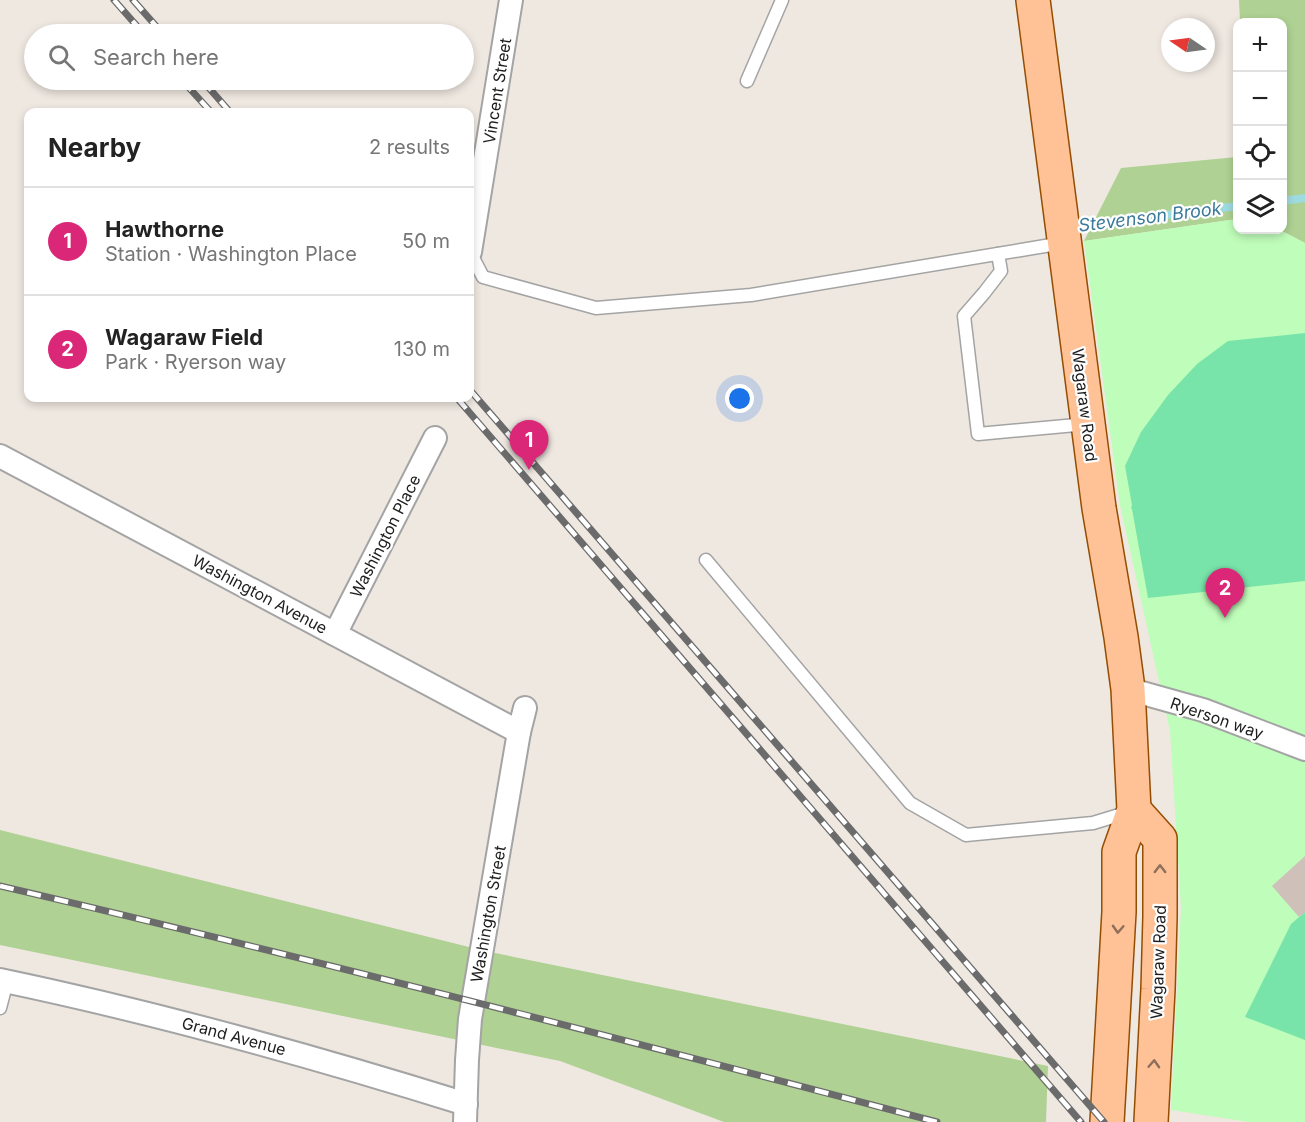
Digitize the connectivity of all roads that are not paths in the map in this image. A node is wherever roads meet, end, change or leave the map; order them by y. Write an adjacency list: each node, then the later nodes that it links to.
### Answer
1 (511, 0): 5 (street, Vincent Street)
2 (783, 0): 4 (lane)
3 (1033, 0): 6 (main road, Wagaraw Road)
4 (747, 81)
5 (474, 227)
6 (1065, 242): 7 (lane); 9 (main road, Wagaraw Road)
7 (998, 254): 8 (lane); 9 (lane)
8 (474, 260)
9 (1088, 424): 14 (main road, Wagaraw Road)
10 (435, 438): 13 (street, Washington Place)
11 (1, 459): 13 (street, Washington Avenue)
12 (706, 560): 18 (lane)
13 (335, 634): 16 (street, Washington Avenue)
14 (1128, 689): 17 (street, Ryerson way); 18 (main road, Wagaraw Road)
15 (525, 708): 16 (street, Washington Street)
16 (519, 732): 21 (street, Washington Street)
17 (1305, 749)
18 (1134, 810): 22 (main road, Wagaraw Road, one-way to 22); 23 (main road, Wagaraw Road, one-way to 18)
19 (3, 980): 20 (lane); 21 (street, Grand Avenue)
20 (0, 1008)
21 (465, 1113)
22 (1107, 1122)
23 (1151, 1122)

